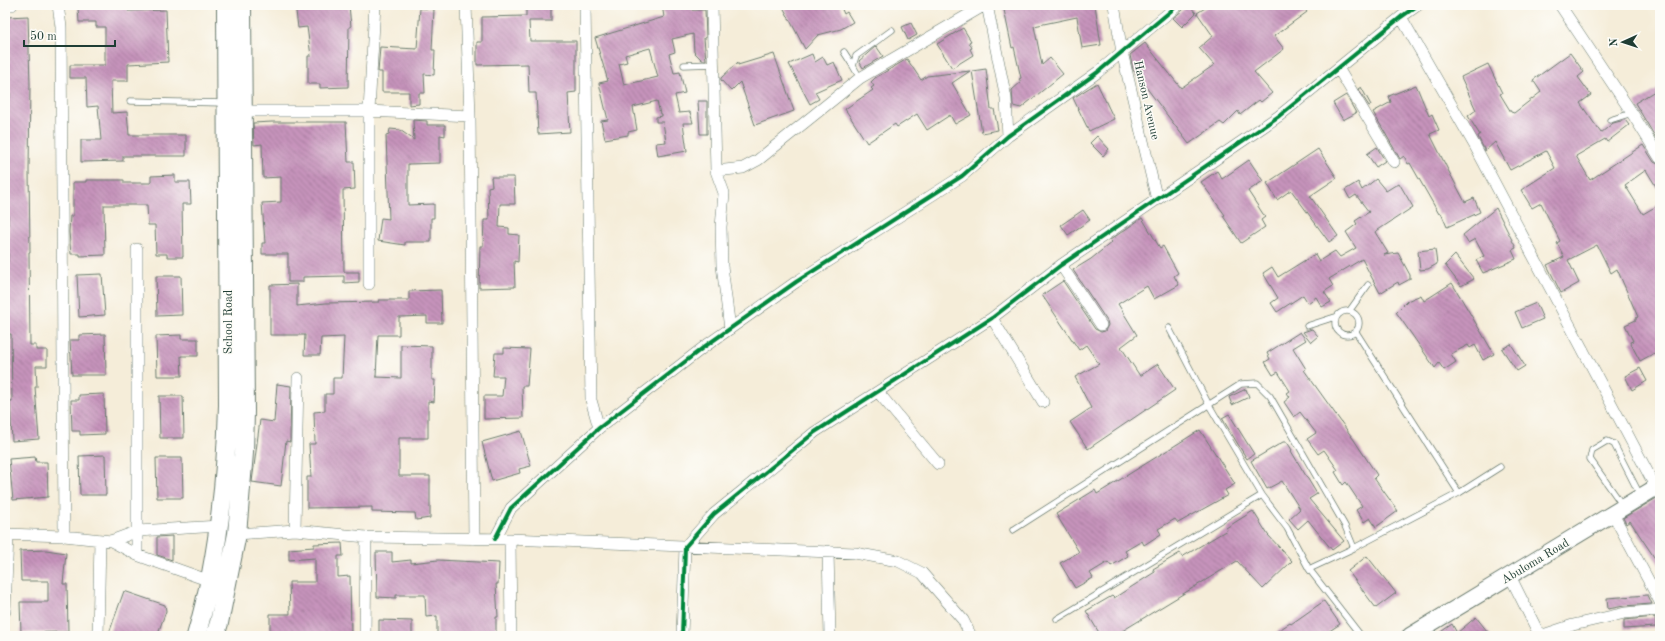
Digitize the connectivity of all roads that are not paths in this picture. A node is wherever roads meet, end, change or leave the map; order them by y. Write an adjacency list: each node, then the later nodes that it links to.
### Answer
1 (5, 5): 2 (street)
2 (12, 5)
3 (226, 5): 25 (main road, School Road)
4 (242, 5): 26 (main road, School Road)
5 (375, 5): 27 (street)
6 (466, 5): 29 (street)
7 (585, 5): 52 (street)
8 (712, 5): 19 (street)
9 (986, 5): 23 (street); 31 (street)
10 (1114, 5): 18 (street, Hanson Avenue)
11 (1178, 5): 18 (street)
12 (1418, 5): 15 (street)
13 (1560, 5): 28 (street)
14 (55, 7): 66 (street)
15 (1401, 17): 22 (street); 55 (street)
16 (892, 30): 21 (lane)
17 (844, 52): 21 (lane)
18 (1122, 52): 31 (street); 35 (street, Hanson Avenue)
19 (713, 64): 20 (lane); 34 (street)
20 (684, 65)
21 (853, 66): 23 (lane)
22 (1338, 68): 33 (street); 35 (street)
23 (860, 78): 34 (street)
24 (130, 101): 25 (lane)
25 (227, 103): 60 (main road, School Road)
26 (243, 111): 27 (street); 65 (main road, School Road)
27 (369, 111): 29 (street); 38 (street)
28 (1632, 113): 30 (lane); 32 (street)
29 (470, 116): 68 (street)
30 (1610, 120)
31 (1008, 136): 46 (street)
32 (1660, 158)
33 (1394, 162)
34 (716, 170): 46 (street)
35 (1158, 200): 37 (street)
36 (137, 249): 63 (street)
37 (1061, 265): 41 (street); 43 (street)
38 (369, 284)
39 (1368, 285): 40 (lane)
40 (1350, 310): 42 (lane); 47 (lane)
41 (992, 318): 49 (street); 50 (street)
42 (1335, 318): 44 (lane); 47 (lane)
43 (1100, 325)
44 (1307, 326)
45 (1169, 328): 51 (lane)
46 (730, 329): 52 (street)
47 (1356, 332): 56 (lane)
48 (298, 378): 61 (street)
49 (878, 392): 53 (street); 72 (street)
50 (1043, 402)
51 (1209, 405): 57 (lane); 62 (lane); 73 (lane)
52 (599, 428): 69 (street)
53 (938, 464)
54 (1500, 467): 56 (lane)
55 (1658, 486): 58 (street, Abuloma Road)
56 (1459, 493): 73 (lane)
57 (1262, 495): 76 (lane); 82 (lane)
58 (1641, 497): 59 (street, Abuloma Road); 59 (lane)
59 (1619, 511): 77 (street, Abuloma Road); 79 (street)
60 (219, 526): 63 (street); 78 (main road, School Road)
61 (295, 530): 65 (street); 67 (street)
62 (1013, 530)
63 (138, 531): 71 (street); 75 (street)
64 (6, 534): 66 (street); 81 (street)
65 (237, 534): 85 (main road, School Road)
66 (64, 536): 71 (street)
67 (366, 537): 68 (street); 86 (street)
68 (474, 539): 69 (street)
69 (495, 539): 70 (street)
70 (510, 539): 72 (street); 87 (street)
71 (105, 540): 75 (street); 83 (street)
72 (685, 547): 74 (street); 88 (street)
73 (1354, 548): 76 (lane)
74 (828, 551): 89 (street); 90 (street)
75 (137, 555): 78 (street)
76 (1309, 569): 91 (lane)
77 (1510, 576): 80 (street); 92 (street, Abuloma Road)
78 (210, 581): 84 (main road, School Road)
79 (1660, 602)
80 (1660, 610)
81 (5, 611)
82 (1057, 619)
83 (98, 636)
84 (196, 636)
85 (215, 636)
86 (365, 636)
87 (511, 636)
88 (682, 636)
89 (830, 636)
90 (971, 636)
91 (1361, 636)
92 (1410, 636)

